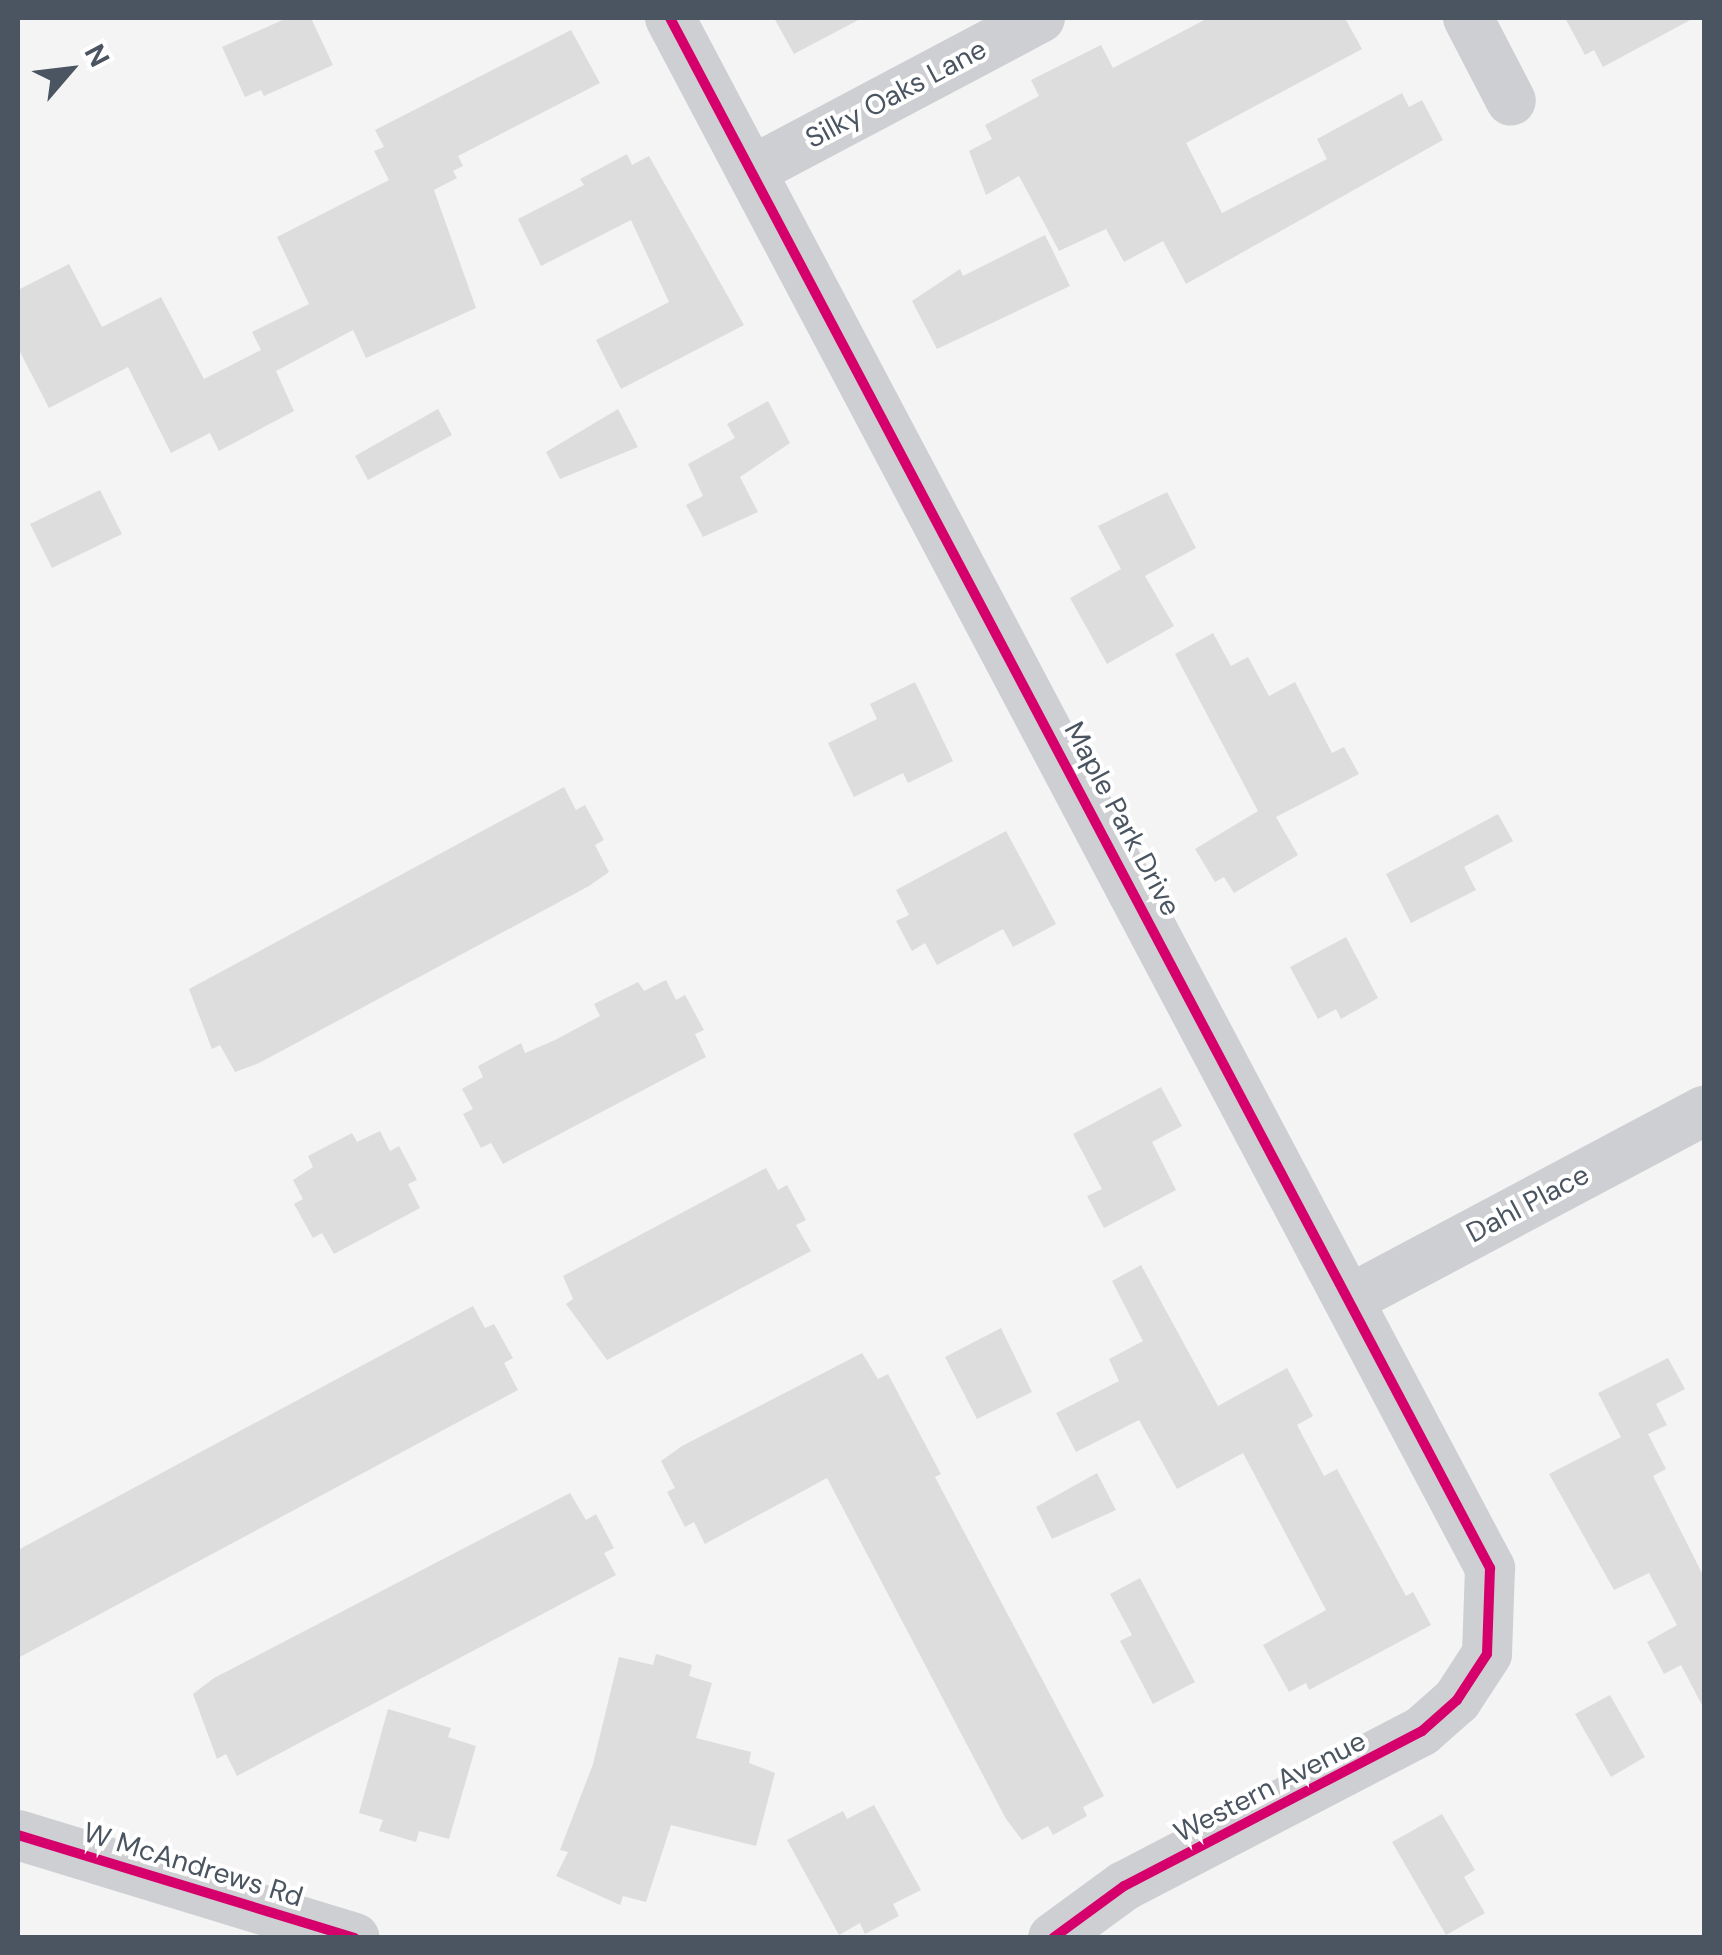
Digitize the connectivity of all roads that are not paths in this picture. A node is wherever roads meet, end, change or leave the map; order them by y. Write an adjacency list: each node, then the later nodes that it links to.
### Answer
1 (670, 18): 5 (street, Maple Park Drive)
2 (1040, 18): 5 (street, Silky Oaks Lane)
3 (1468, 18): 4 (street)
4 (1512, 101)
5 (752, 171): 7 (street, Maple Park Drive)
6 (1704, 1111): 7 (street, Dahl Place)
7 (1352, 1298): 8 (street, Maple Park Drive)
8 (1487, 1654): 11 (street, Western Avenue)
9 (18, 1836): 10 (street, W McAndrews Rd)
10 (355, 1938)
11 (1053, 1938)

